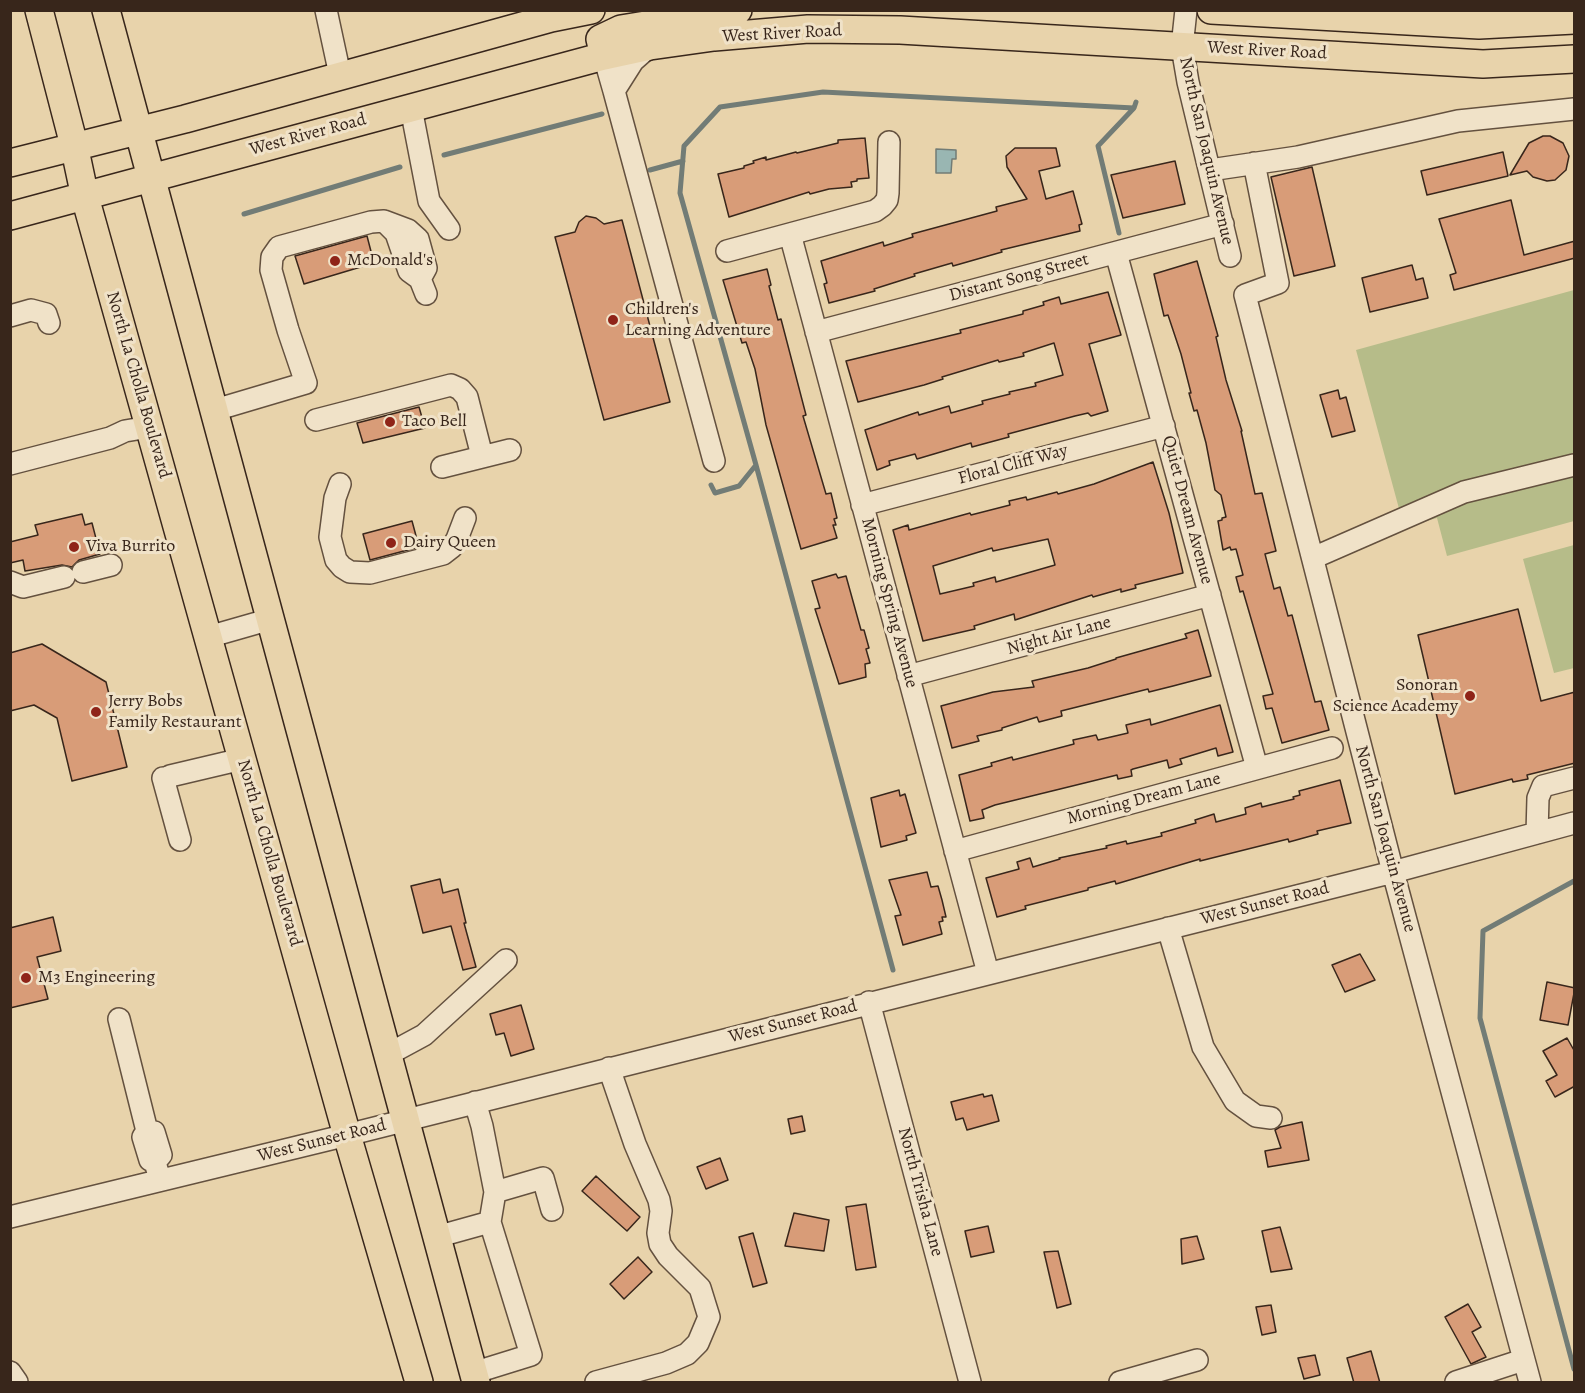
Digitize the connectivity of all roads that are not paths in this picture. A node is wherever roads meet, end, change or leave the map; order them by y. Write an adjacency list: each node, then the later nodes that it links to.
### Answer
1 (39, 10): 19 (main road, North La Cholla Boulevard)
2 (106, 10): 17 (main road)
3 (326, 10): 13 (street)
4 (738, 10): 11 (main road)
5 (1186, 10): 10 (street, North San Joaquin Avenue)
6 (1211, 10): 8 (main road, West River Road)
7 (583, 11): 13 (main road)
8 (1575, 20)
9 (650, 46): 10 (main road, West River Road); 11 (main road, West River Road); 14 (street)
10 (1182, 46): 12 (main road, West River Road); 22 (street, North San Joaquin Avenue)
11 (604, 56): 14 (street); 15 (main road, West River Road)
12 (1575, 59)
13 (340, 75): 17 (main road)
14 (614, 91): 42 (street)
15 (411, 108): 23 (main road, West River Road); 27 (street)
16 (1575, 109): 21 (street)
17 (139, 130): 19 (main road); 23 (main road)
18 (889, 142): 28 (street)
19 (74, 145): 20 (main road); 24 (main road, North La Cholla Boulevard)
20 (10, 163)
21 (1254, 163): 22 (street); 49 (street, North San Joaquin Avenue)
22 (1210, 170): 26 (street, North San Joaquin Avenue)
23 (153, 178): 24 (main road, West River Road); 36 (main road)
24 (85, 197): 25 (main road, West River Road); 39 (main road, North La Cholla Boulevard)
25 (10, 216)
26 (1223, 224): 30 (street, Distant Song Street); 31 (street, North San Joaquin Avenue)
27 (448, 228)
28 (790, 234): 29 (street); 35 (street, Morning Spring Avenue)
29 (728, 251)
30 (1116, 253): 35 (street, Distant Song Street); 38 (street, Quiet Dream Avenue)
31 (1230, 256)
32 (423, 286): 36 (street)
33 (10, 316): 34 (street)
34 (49, 323)
35 (816, 332): 47 (street, Morning Spring Avenue)
36 (215, 410): 53 (main road)
37 (316, 420): 41 (street)
38 (1164, 426): 47 (street, Floral Cliff Way); 52 (street, Quiet Dream Avenue)
39 (149, 427): 43 (street); 54 (main road, North La Cholla Boulevard)
40 (510, 450): 41 (street)
41 (482, 456): 45 (street)
42 (714, 461)
43 (10, 464)
44 (1575, 465): 49 (street)
45 (442, 467)
46 (340, 484): 48 (street)
47 (862, 505): 55 (street, Morning Spring Avenue)
48 (465, 518)
49 (1313, 558): 64 (street, North San Joaquin Avenue)
50 (111, 565): 51 (street)
51 (10, 582)
52 (1210, 595): 55 (street, Night Air Lane); 58 (street, Quiet Dream Avenue)
53 (271, 619): 54 (street); 70 (main road)
54 (208, 637): 57 (main road, North La Cholla Boulevard)
55 (908, 676): 63 (street, Morning Spring Avenue)
56 (1332, 748): 58 (street, Morning Dream Lane)
57 (242, 759): 62 (street); 75 (main road, North La Cholla Boulevard)
58 (1257, 768): 63 (street, Morning Dream Lane)
59 (1575, 778): 61 (street)
60 (1575, 823): 61 (street, West Sunset Road)
61 (1537, 833): 64 (street, West Sunset Road)
62 (180, 840)
63 (955, 851): 67 (street, Morning Spring Avenue)
64 (1393, 872): 65 (street, West Sunset Road); 83 (street, North San Joaquin Avenue)
65 (1168, 928): 67 (street, West Sunset Road); 73 (street)
66 (506, 960): 70 (street)
67 (988, 973): 68 (street, West Sunset Road)
68 (869, 1002): 71 (street, West Sunset Road); 89 (street, North Trisha Lane)
69 (120, 1019): 76 (street)
70 (387, 1055): 74 (main road)
71 (609, 1068): 72 (street, West Sunset Road); 88 (street)
72 (475, 1102): 74 (street, West Sunset Road); 77 (street)
73 (1271, 1118)
74 (404, 1120): 75 (street, West Sunset Road); 81 (main road)
75 (347, 1135): 76 (street, West Sunset Road); 87 (main road, North La Cholla Boulevard)
76 (158, 1171): 79 (street, West Sunset Road)
77 (495, 1192): 78 (street); 80 (street)
78 (552, 1210)
79 (10, 1217)
80 (490, 1222): 81 (street); 85 (street)
81 (436, 1237): 85 (main road)
82 (1197, 1360): 90 (street)
83 (1523, 1360): 91 (street); 92 (street, North San Joaquin Avenue)
84 (10, 1372): 86 (street)
85 (475, 1378)
86 (17, 1383)
87 (418, 1383)
88 (596, 1383)
89 (970, 1383)
90 (1120, 1383)
91 (1456, 1383)
92 (1530, 1383)

